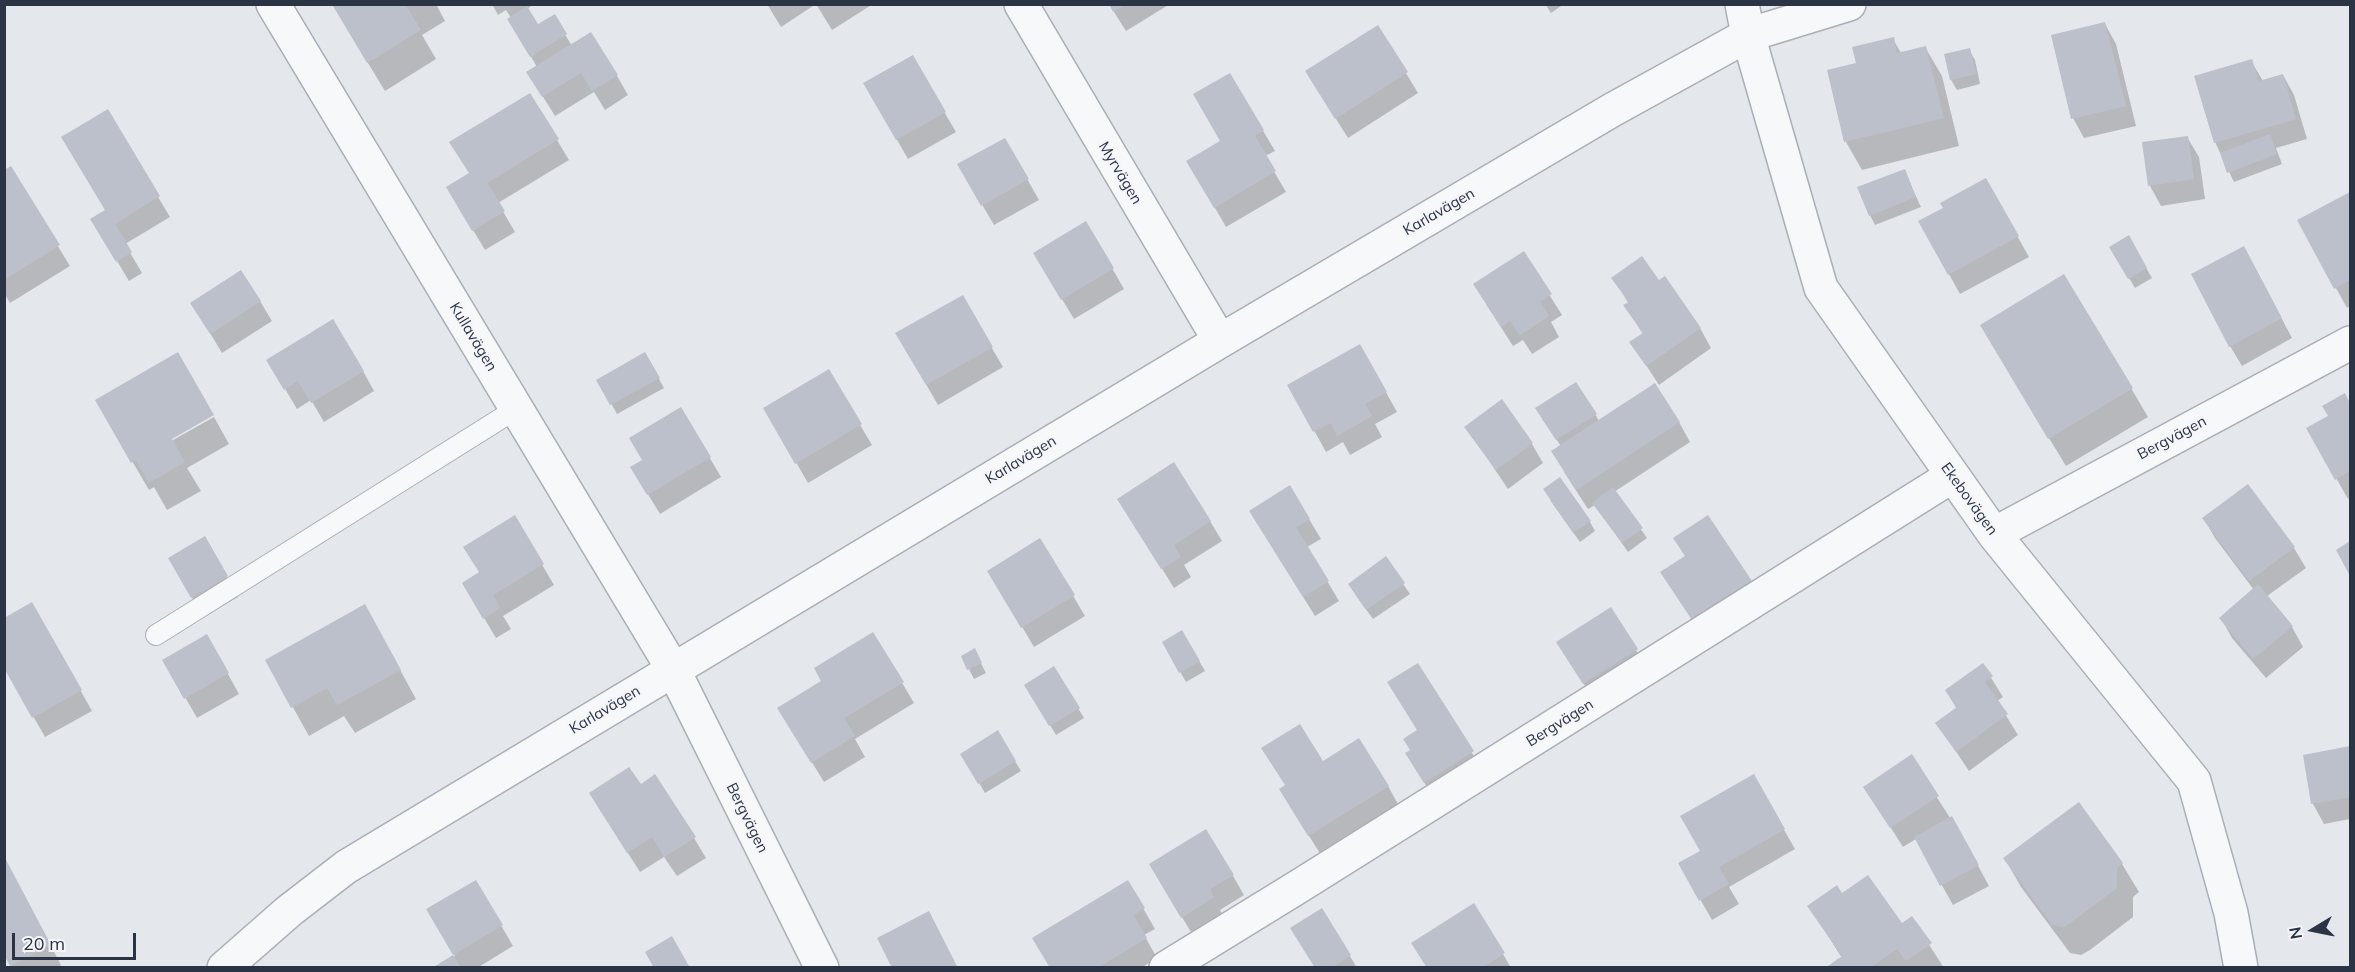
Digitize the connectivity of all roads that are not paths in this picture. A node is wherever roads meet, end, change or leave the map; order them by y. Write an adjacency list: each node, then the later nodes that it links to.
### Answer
1 (273, 4): 7 (street, Kullavägen)
2 (1021, 4): 5 (street, Myrvägen)
3 (1849, 4): 4 (street, Karlavägen)
4 (1745, 20): 5 (street, Karlavägen); 8 (street, Ekebovägen)
5 (1220, 341): 11 (street, Karlavägen)
6 (2350, 343): 9 (street, Bergvägen)
7 (516, 409): 10 (lane); 11 (street, Kullavägen)
8 (1952, 476): 9 (street, Ekebovägen); 14 (street, Bergvägen)
9 (1994, 534): 15 (street, Ekebovägen)
10 (156, 635)
11 (673, 669): 12 (street, Karlavägen); 13 (street, Bergvägen)
12 (224, 968)
13 (822, 968)
14 (1166, 968)
15 (2241, 968)

